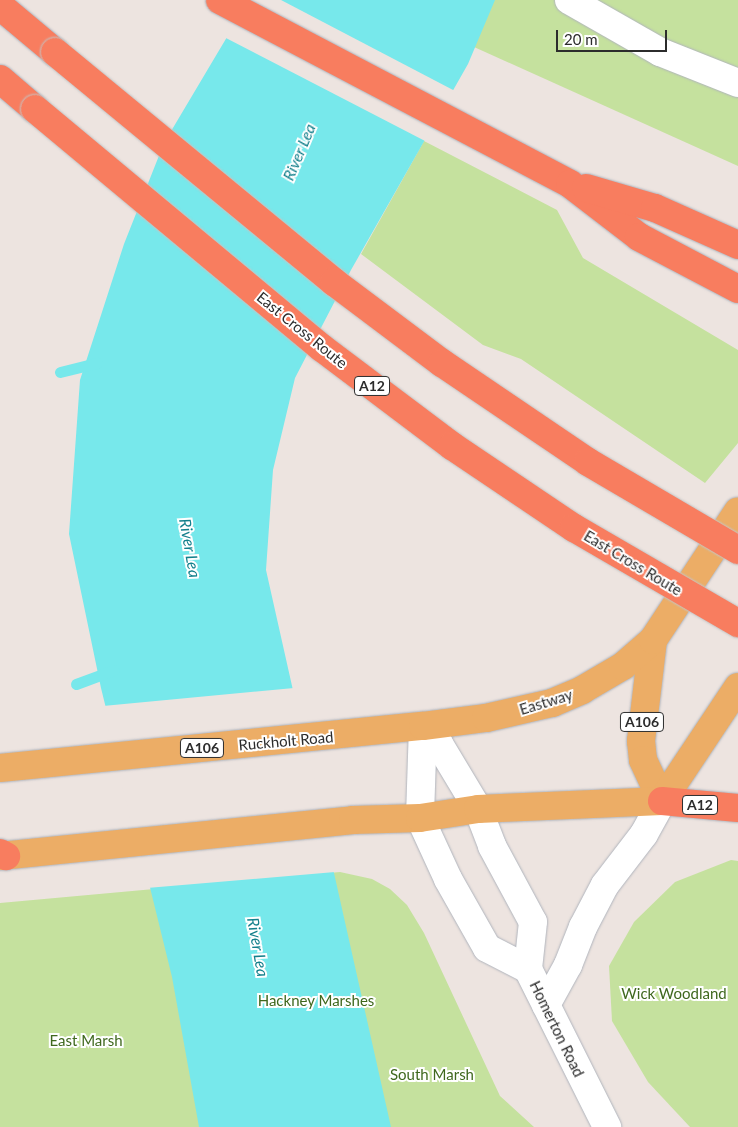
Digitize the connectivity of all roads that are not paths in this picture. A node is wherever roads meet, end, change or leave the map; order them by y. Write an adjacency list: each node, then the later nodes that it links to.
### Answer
1 (220, 0): 6 (highway)
2 (571, 1): 5 (main road)
3 (0, 6): 10 (highway, bridge)
4 (0, 79): 11 (highway, East Cross Route / A12, bridge)
5 (738, 84)
6 (570, 184): 7 (highway); 8 (highway)
7 (738, 245)
8 (738, 289)
9 (735, 516): 12 (main road, Eastway / A106)
10 (738, 550)
11 (738, 623)
12 (653, 640): 14 (main road, Eastway / A106); 16 (main road, Eastway / A106)
13 (738, 687): 16 (main road)
14 (423, 726): 15 (main road, Ruckholt Road / A106); 18 (main road); 19 (main road)
15 (0, 768)
16 (662, 801): 17 (highway, A12); 18 (main road); 22 (main road)
17 (738, 808)
18 (478, 809): 19 (main road); 21 (main road)
19 (420, 818): 20 (main road); 21 (main road, Homerton Road)
20 (2, 855)
21 (528, 969): 22 (main road, Homerton Road)
22 (546, 1005): 23 (main road, Homerton Road)
23 (607, 1127)

